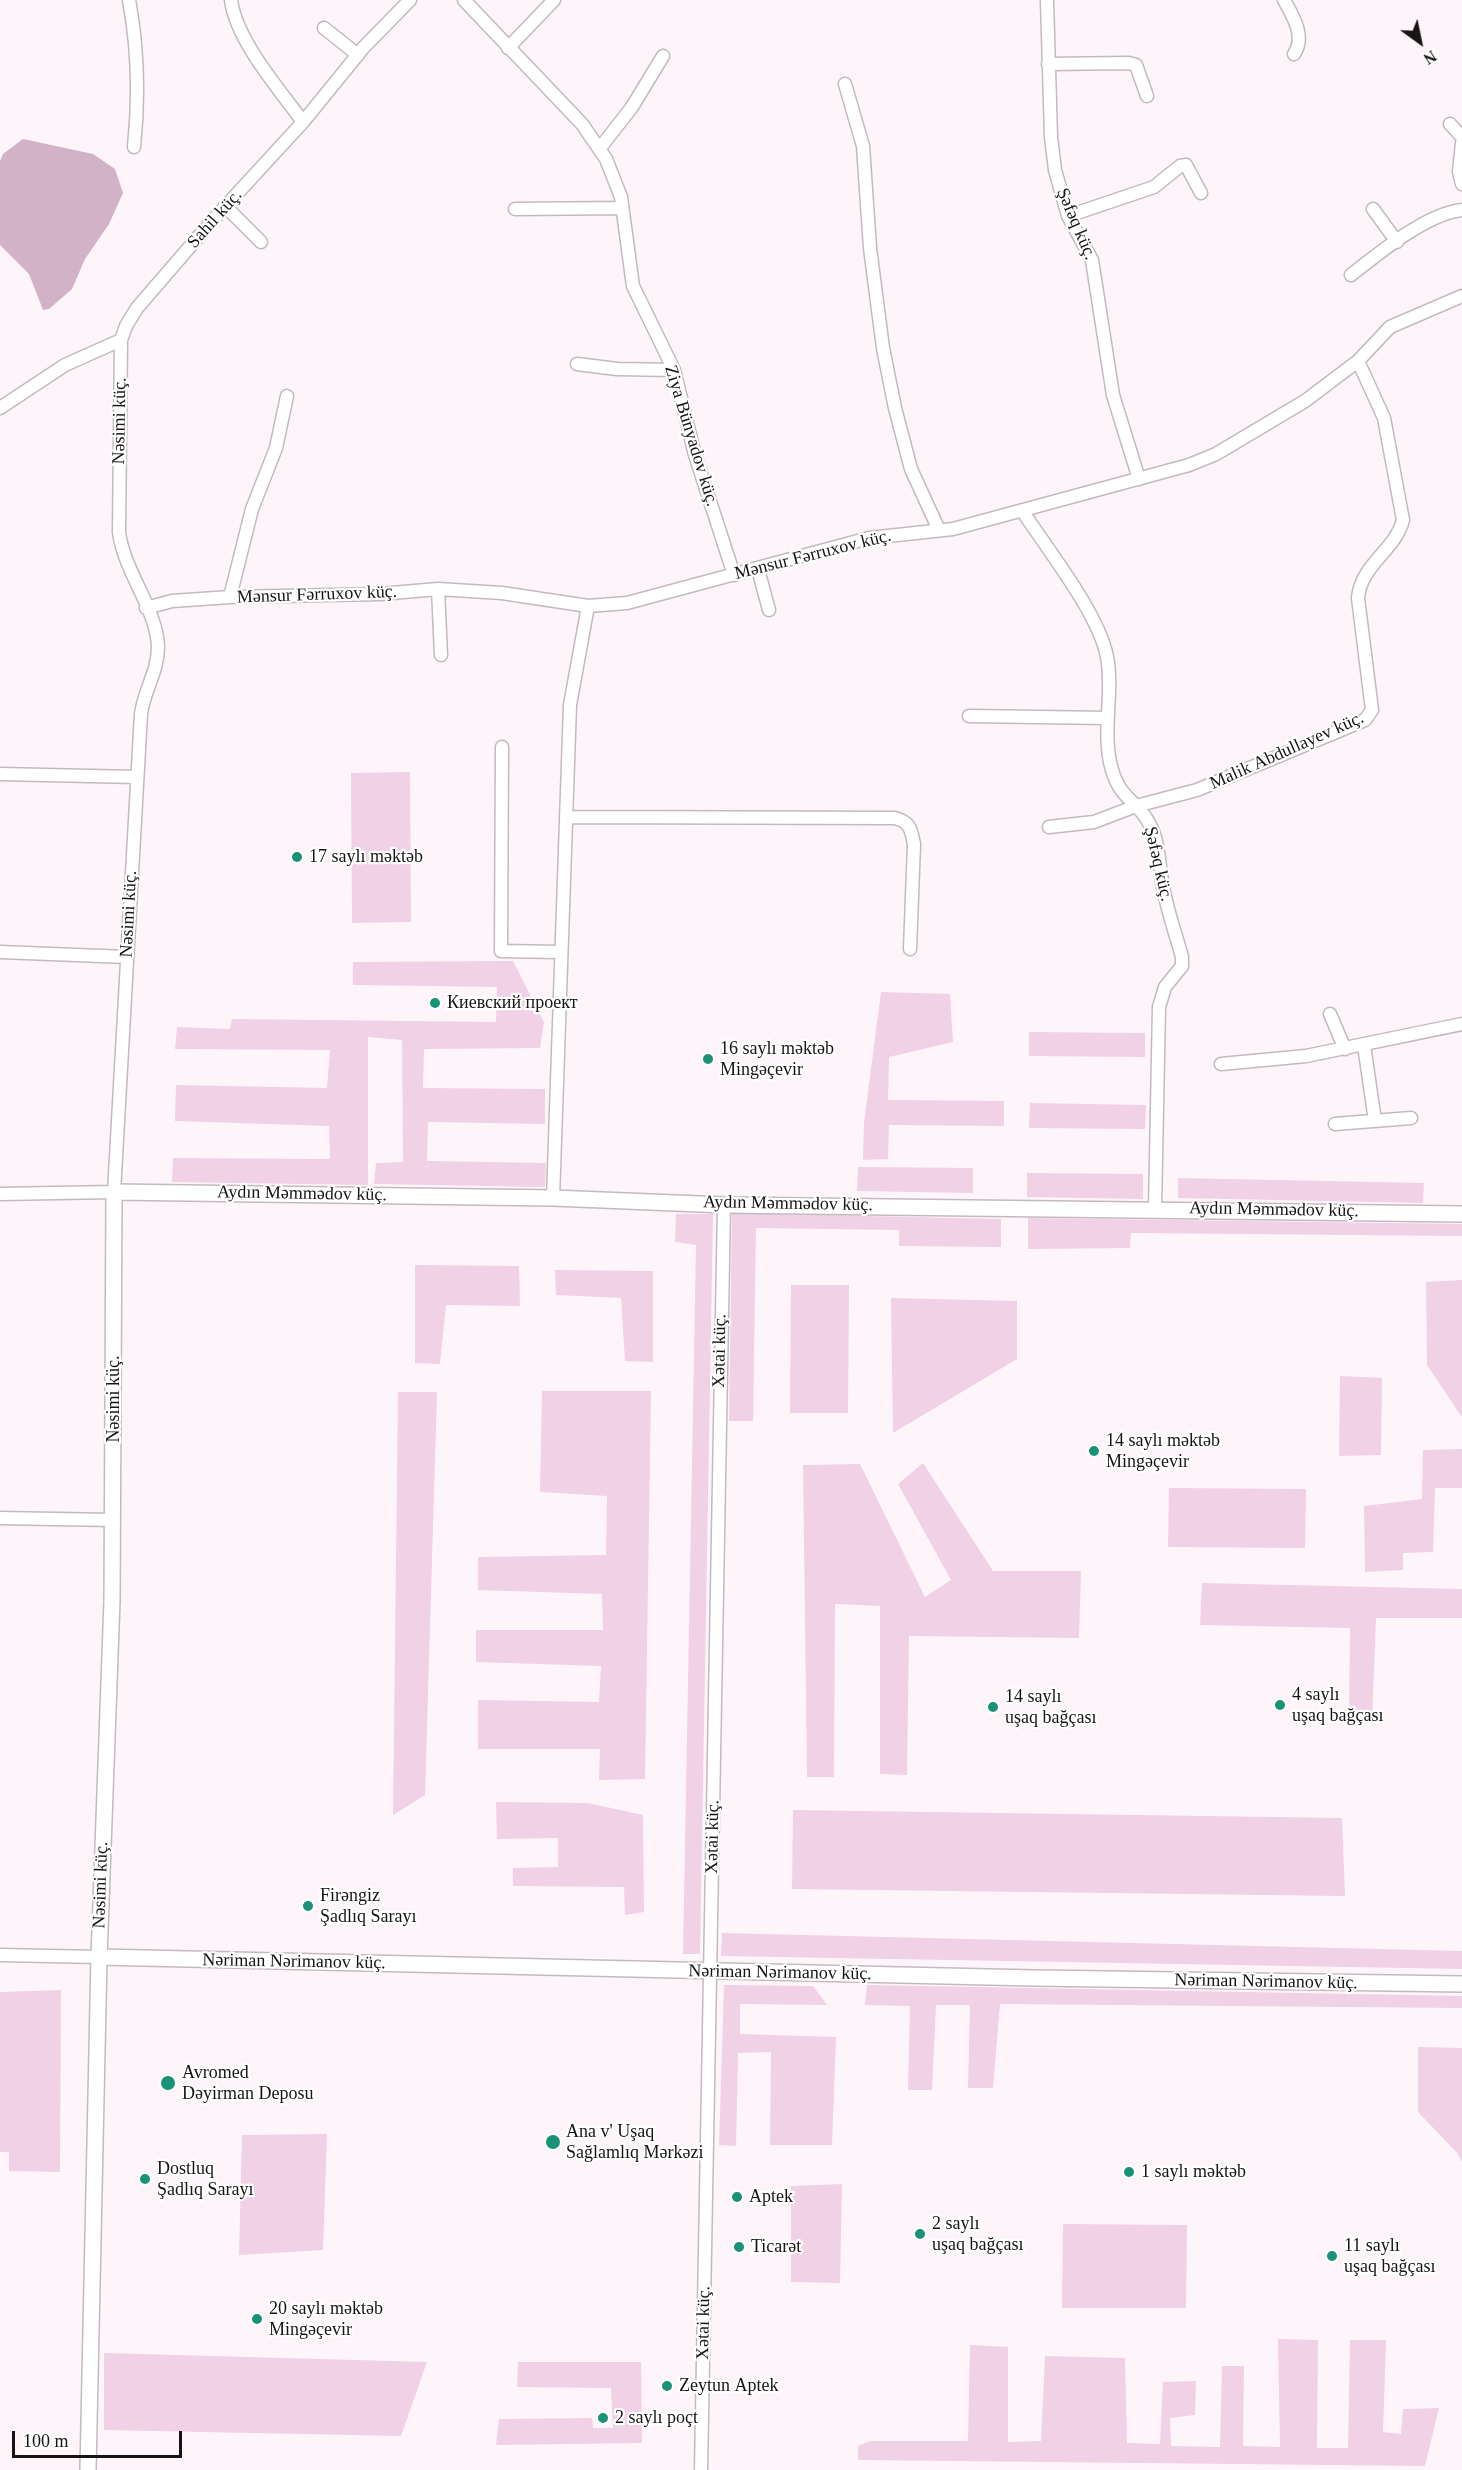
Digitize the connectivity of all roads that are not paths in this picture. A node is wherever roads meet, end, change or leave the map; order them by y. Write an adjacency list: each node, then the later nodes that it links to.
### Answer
1 (129, 0): 20 (street)
2 (231, 0): 16 (street)
3 (410, 0): 11 (street, Sahil küç.)
4 (464, 0): 9 (street, Ziya Bünyadov küç.)
5 (554, 0): 9 (street)
6 (1047, 0): 13 (street, Şəfəq küç.)
7 (1284, 0): 10 (street)
8 (324, 27): 11 (street)
9 (508, 48): 21 (street, Ziya Bünyadov küç.)
10 (1294, 54)
11 (358, 55): 16 (street, Sahil küç.)
12 (663, 56): 21 (street)
13 (1048, 64): 15 (street); 29 (street, Şəfəq küç.)
14 (845, 84): 42 (street)
15 (1147, 96)
16 (303, 122): 24 (street, Sahil küç.)
17 (1450, 124): 18 (street)
18 (1462, 138)
19 (1462, 143): 22 (street)
20 (134, 147)
21 (600, 148): 25 (street, Ziya Bünyadov küç.)
22 (1462, 184)
23 (1201, 193): 29 (street)
24 (225, 206): 30 (street); 34 (street, Sahil küç.)
25 (622, 208): 26 (street); 37 (street, Ziya Bünyadov küç.)
26 (515, 209)
27 (1373, 209): 31 (street)
28 (1462, 210): 31 (street)
29 (1068, 216): 40 (street, Şəfəq küç.)
30 (261, 242)
31 (1397, 242): 32 (street)
32 (1351, 275)
33 (1462, 296): 35 (street, Mənsur Fərruxov küç.)
34 (121, 340): 39 (street); 48 (street, Nəsimi küç.)
35 (1358, 361): 40 (street, Mənsur Fərruxov küç.); 56 (street, Malik Abdullayev küç.)
36 (577, 364): 37 (street)
37 (674, 370): 44 (street, Ziya Bünyadov küç.)
38 (287, 396): 46 (street)
39 (0, 408)
40 (1139, 479): 41 (street, Mənsur Fərruxov küç.)
41 (1023, 512): 42 (street, Mənsur Fərruxov küç.); 52 (street, Şəfəq küç.)
42 (939, 531): 43 (street, Mənsur Fərruxov küç.)
43 (758, 569): 44 (street, Mənsur Fərruxov küç.); 49 (street)
44 (734, 576): 47 (street, Mənsur Fərruxov küç.)
45 (438, 589): 46 (street, Mənsur Fərruxov küç.); 47 (street, Mənsur Fərruxov küç.); 50 (street)
46 (230, 597): 48 (street, Mənsur Fərruxov küç.)
47 (588, 606): 57 (street)
48 (146, 608): 55 (street, Nəsimi küç.)
49 (769, 610)
50 (441, 656)
51 (969, 716): 52 (street)
52 (1107, 718): 56 (street, Şəfəq küç.)
53 (502, 747): 61 (street)
54 (0, 774): 55 (street)
55 (136, 777): 62 (street, Nəsimi küç.)
56 (1136, 807): 58 (street, Malik Abdullayev küç.); 75 (street, Şəfəq küç.)
57 (567, 817): 59 (street); 61 (street)
58 (1049, 827)
59 (910, 949)
60 (0, 952): 62 (street)
61 (559, 952): 73 (street)
62 (127, 957): 71 (street, Nəsimi küç.)
63 (1330, 1014): 66 (street)
64 (1462, 1024): 65 (street)
65 (1364, 1045): 66 (street); 69 (street)
66 (1345, 1048): 67 (street)
67 (1221, 1064)
68 (1411, 1118): 69 (street)
69 (1375, 1120): 70 (street)
70 (1335, 1124)
71 (114, 1192): 72 (street); 73 (street, Aydın Məmmədov küç.); 78 (street, Nəsimi küç.)
72 (0, 1194)
73 (553, 1198): 74 (street, Aydın Məmmədov küç.)
74 (724, 1205): 75 (street, Aydın Məmmədov küç.); 81 (street, Xətai küç.)
75 (1155, 1208): 76 (street, Aydın Məmmədov küç.)
76 (1462, 1214)
77 (0, 1518): 78 (street)
78 (113, 1520): 80 (street, Nəsimi küç.)
79 (0, 1954): 80 (street)
80 (99, 1957): 81 (street, Nəriman Nərimanov küç.); 83 (street, Nəsimi küç.)
81 (711, 1971): 82 (street, Nəriman Nərimanov küç.); 84 (street, Xətai küç.)
82 (1462, 1984)
83 (88, 2470)
84 (701, 2470)

